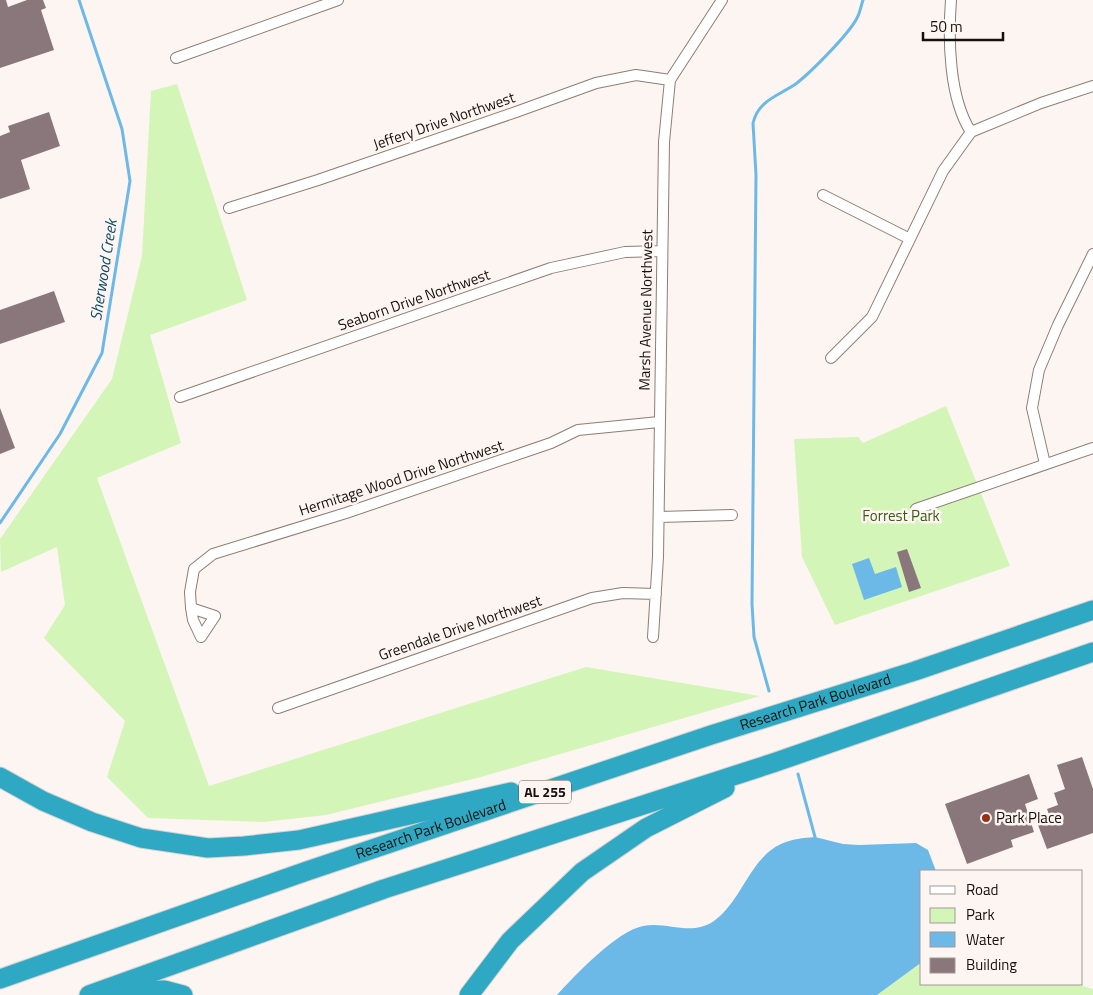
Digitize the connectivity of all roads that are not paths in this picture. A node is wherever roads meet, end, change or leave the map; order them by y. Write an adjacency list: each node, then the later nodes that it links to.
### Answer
1 (338, 0): 4 (street)
2 (722, 0): 5 (street, Marsh Avenue Northwest)
3 (951, 0): 7 (street)
4 (176, 58)
5 (670, 80): 9 (street, Jeffery Drive Northwest); 11 (street, Marsh Avenue Northwest)
6 (1093, 86): 7 (street)
7 (971, 132): 10 (street)
8 (823, 195): 10 (street)
9 (229, 208)
10 (910, 240): 13 (street)
11 (662, 251): 14 (street, Seaborn Drive Northwest); 15 (street, Marsh Avenue Northwest)
12 (1093, 254): 17 (street)
13 (830, 358)
14 (180, 397)
15 (659, 422): 20 (street, Marsh Avenue Northwest); 22 (street, Hermitage Wood Drive Northwest)
16 (1093, 448): 17 (street)
17 (1045, 464): 18 (street)
18 (916, 509)
19 (732, 515): 20 (street)
20 (659, 517): 21 (street, Marsh Avenue Northwest)
21 (656, 594): 24 (street, Marsh Avenue Northwest); 26 (street, Greendale Drive Northwest)
22 (191, 608)
23 (1093, 610): 27 (highway, Research Park Boulevard / AL 255)
24 (652, 637)
25 (1093, 652): 28 (highway)
26 (278, 708)
27 (636, 762): 29 (highway); 30 (highway, Research Park Boulevard / AL 255)
28 (773, 763): 31 (highway); 33 (highway)
29 (0, 777)
30 (0, 979)
31 (94, 993): 32 (highway)
32 (183, 995)
33 (469, 995)

